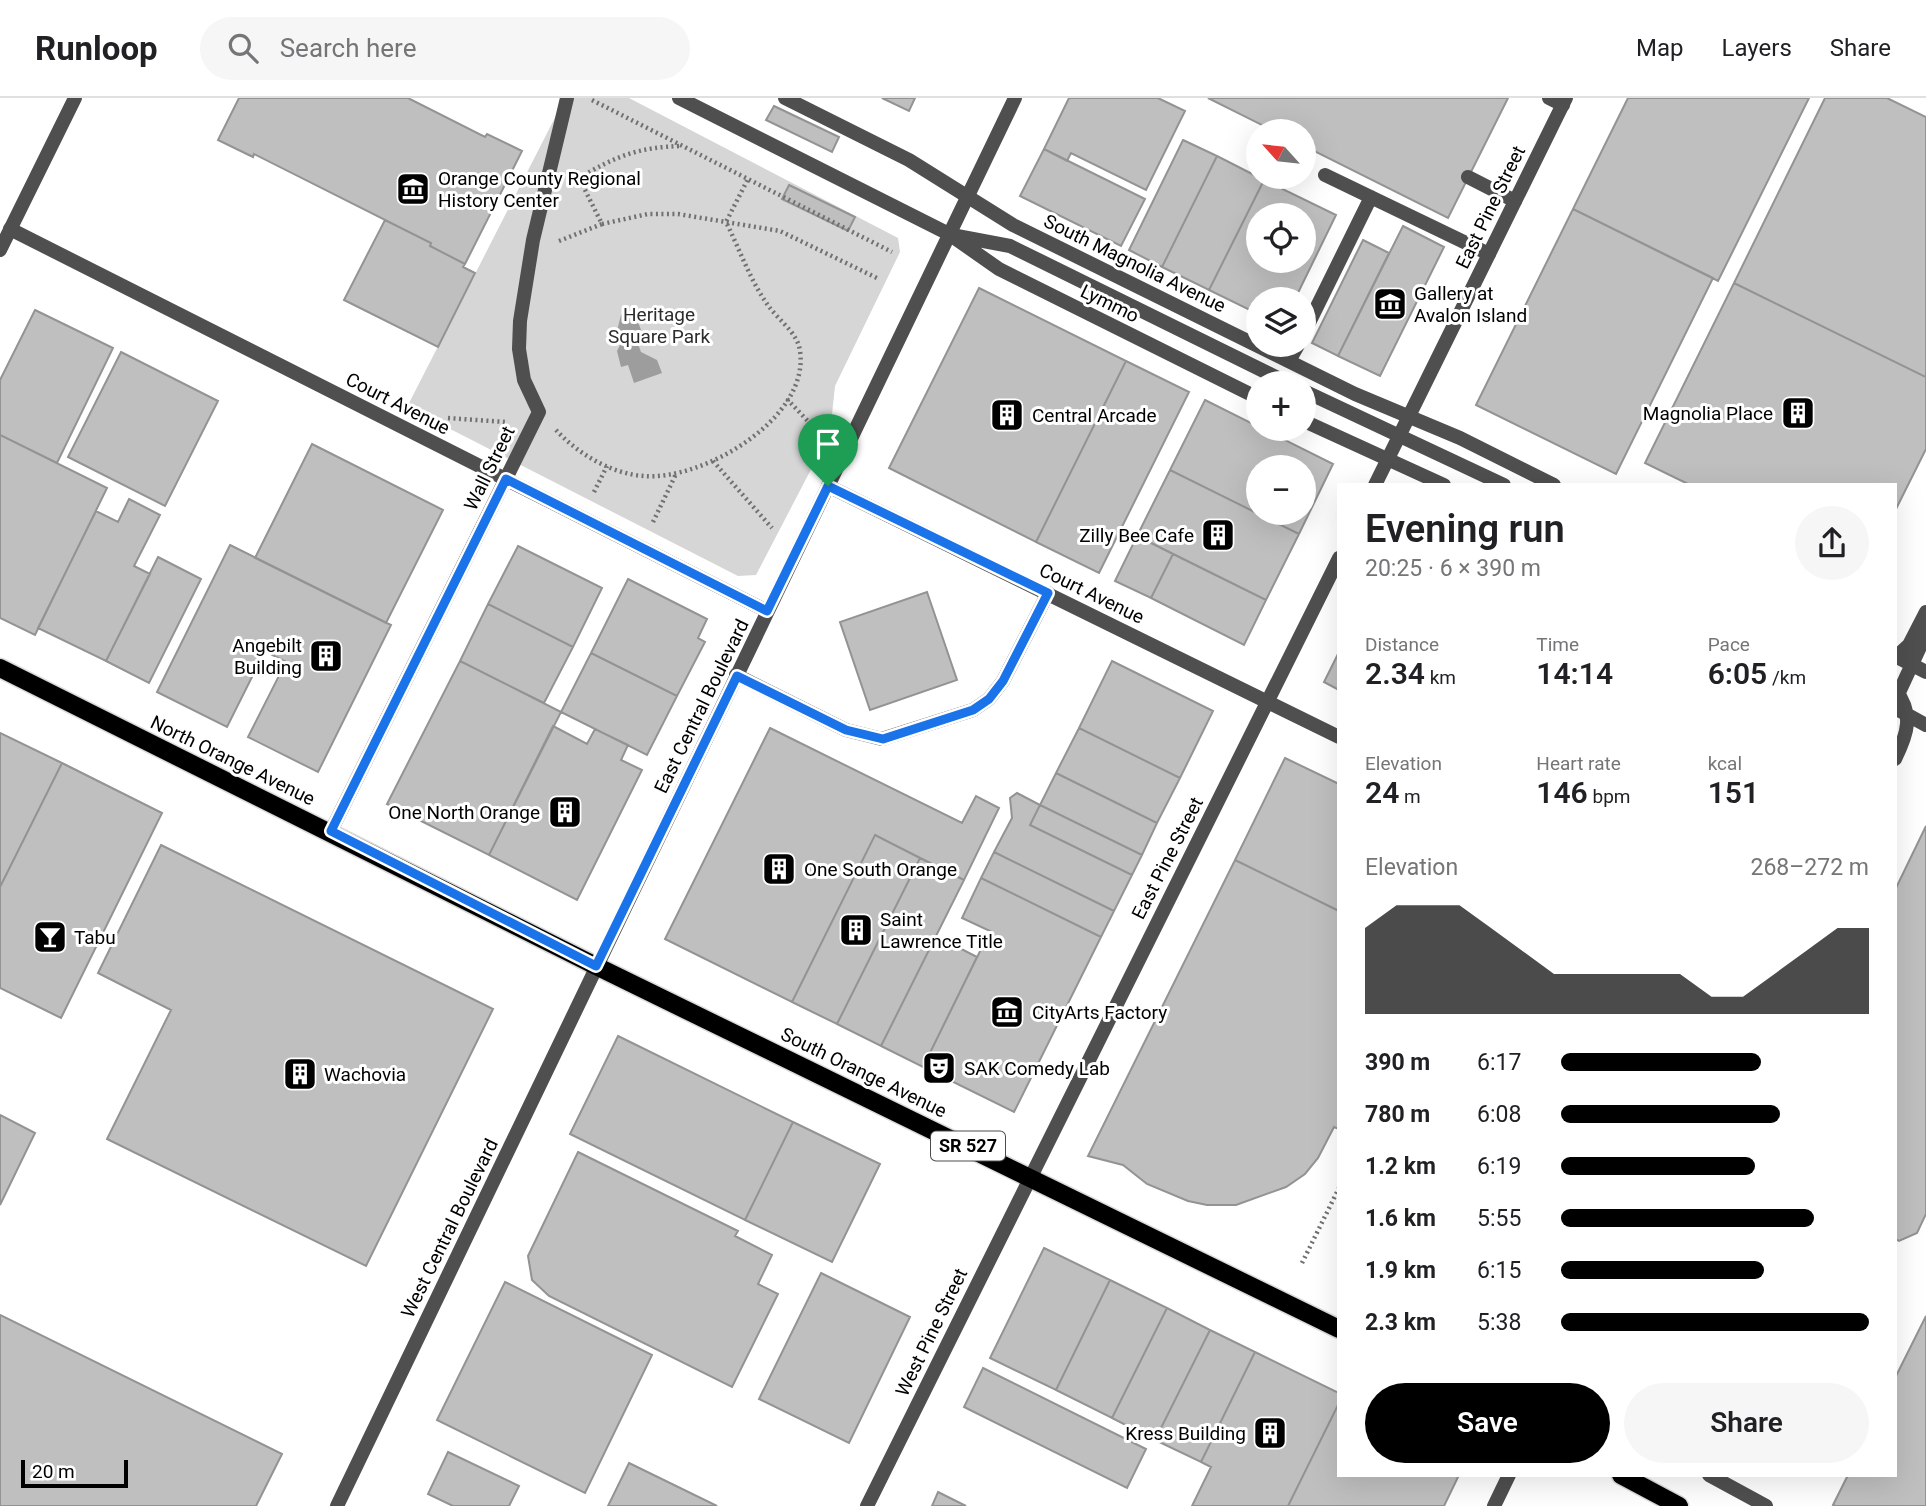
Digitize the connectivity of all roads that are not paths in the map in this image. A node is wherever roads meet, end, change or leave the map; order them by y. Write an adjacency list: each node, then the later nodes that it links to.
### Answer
1 (75, 98): 13 (street)
2 (567, 98): 27 (street, Wall Street)
3 (679, 98): 14 (street, Lymmo)
4 (785, 98): 10 (street, South Magnolia Avenue)
5 (1015, 98): 10 (street)
6 (1549, 98): 7 (street)
7 (1564, 102): 12 (street, East Pine Street)
8 (1325, 175): 11 (street)
9 (1468, 177): 12 (street)
10 (967, 196): 14 (street, East Central Boulevard); 19 (street, South Magnolia Avenue)
11 (1371, 197): 16 (street); 17 (street)
12 (1515, 201): 16 (street, East Pine Street)
13 (10, 229): 15 (street); 27 (street, Court Avenue)
14 (949, 234): 20 (street, Lymmo); 21 (street, Lymmo); 32 (street, East Central Boulevard)
15 (0, 250)
16 (1489, 254): 23 (street, East Pine Street)
17 (1316, 309)
18 (1292, 357): 19 (street)
19 (1289, 362): 23 (street, South Magnolia Avenue)
20 (1264, 371)
21 (1246, 392)
22 (1316, 397): 25 (street)
23 (1409, 416): 25 (street, East Pine Street); 31 (street, South Magnolia Avenue)
24 (1316, 427): 26 (street)
25 (1399, 436): 26 (street, East Pine Street); 30 (street)
26 (1388, 460): 28 (street, East Pine Street); 29 (street)
27 (506, 479): 35 (street, Court Avenue); 50 (street, Wall Street)
28 (1376, 483)
29 (1440, 483)
30 (1500, 483)
31 (1550, 483)
32 (828, 486): 34 (street, Court Avenue); 35 (street, East Central Boulevard)
33 (1337, 562): 45 (street, East Pine Street)
34 (1048, 593): 43 (street); 45 (street, Court Avenue)
35 (767, 611): 43 (street, East Central Boulevard)
36 (1926, 612): 38 (street)
37 (1924, 636): 40 (street)
38 (1897, 659)
39 (1897, 660): 40 (street)
40 (1912, 665): 42 (street); 44 (street)
41 (0, 668): 50 (main road, North Orange Avenue / SR 527)
42 (1926, 672)
43 (737, 676): 51 (street, East Central Boulevard)
44 (1897, 693)
45 (1267, 701): 48 (street, Court Avenue); 52 (street, East Pine Street)
46 (1901, 712): 47 (street); 49 (street)
47 (1926, 725)
48 (1337, 736)
49 (1897, 755)
50 (331, 831): 51 (main road, North Orange Avenue / SR 527)
51 (596, 966): 52 (main road, South Orange Avenue / SR 527); 57 (street, West Central Boulevard)
52 (1030, 1176): 53 (main road, South Orange Avenue / SR 527); 58 (street, West Pine Street)
53 (1337, 1328)
54 (1508, 1477): 59 (street)
55 (1625, 1477): 60 (main road)
56 (1713, 1477): 61 (street)
57 (337, 1506)
58 (867, 1506)
59 (1494, 1506)
60 (1679, 1506)
61 (1766, 1506)

